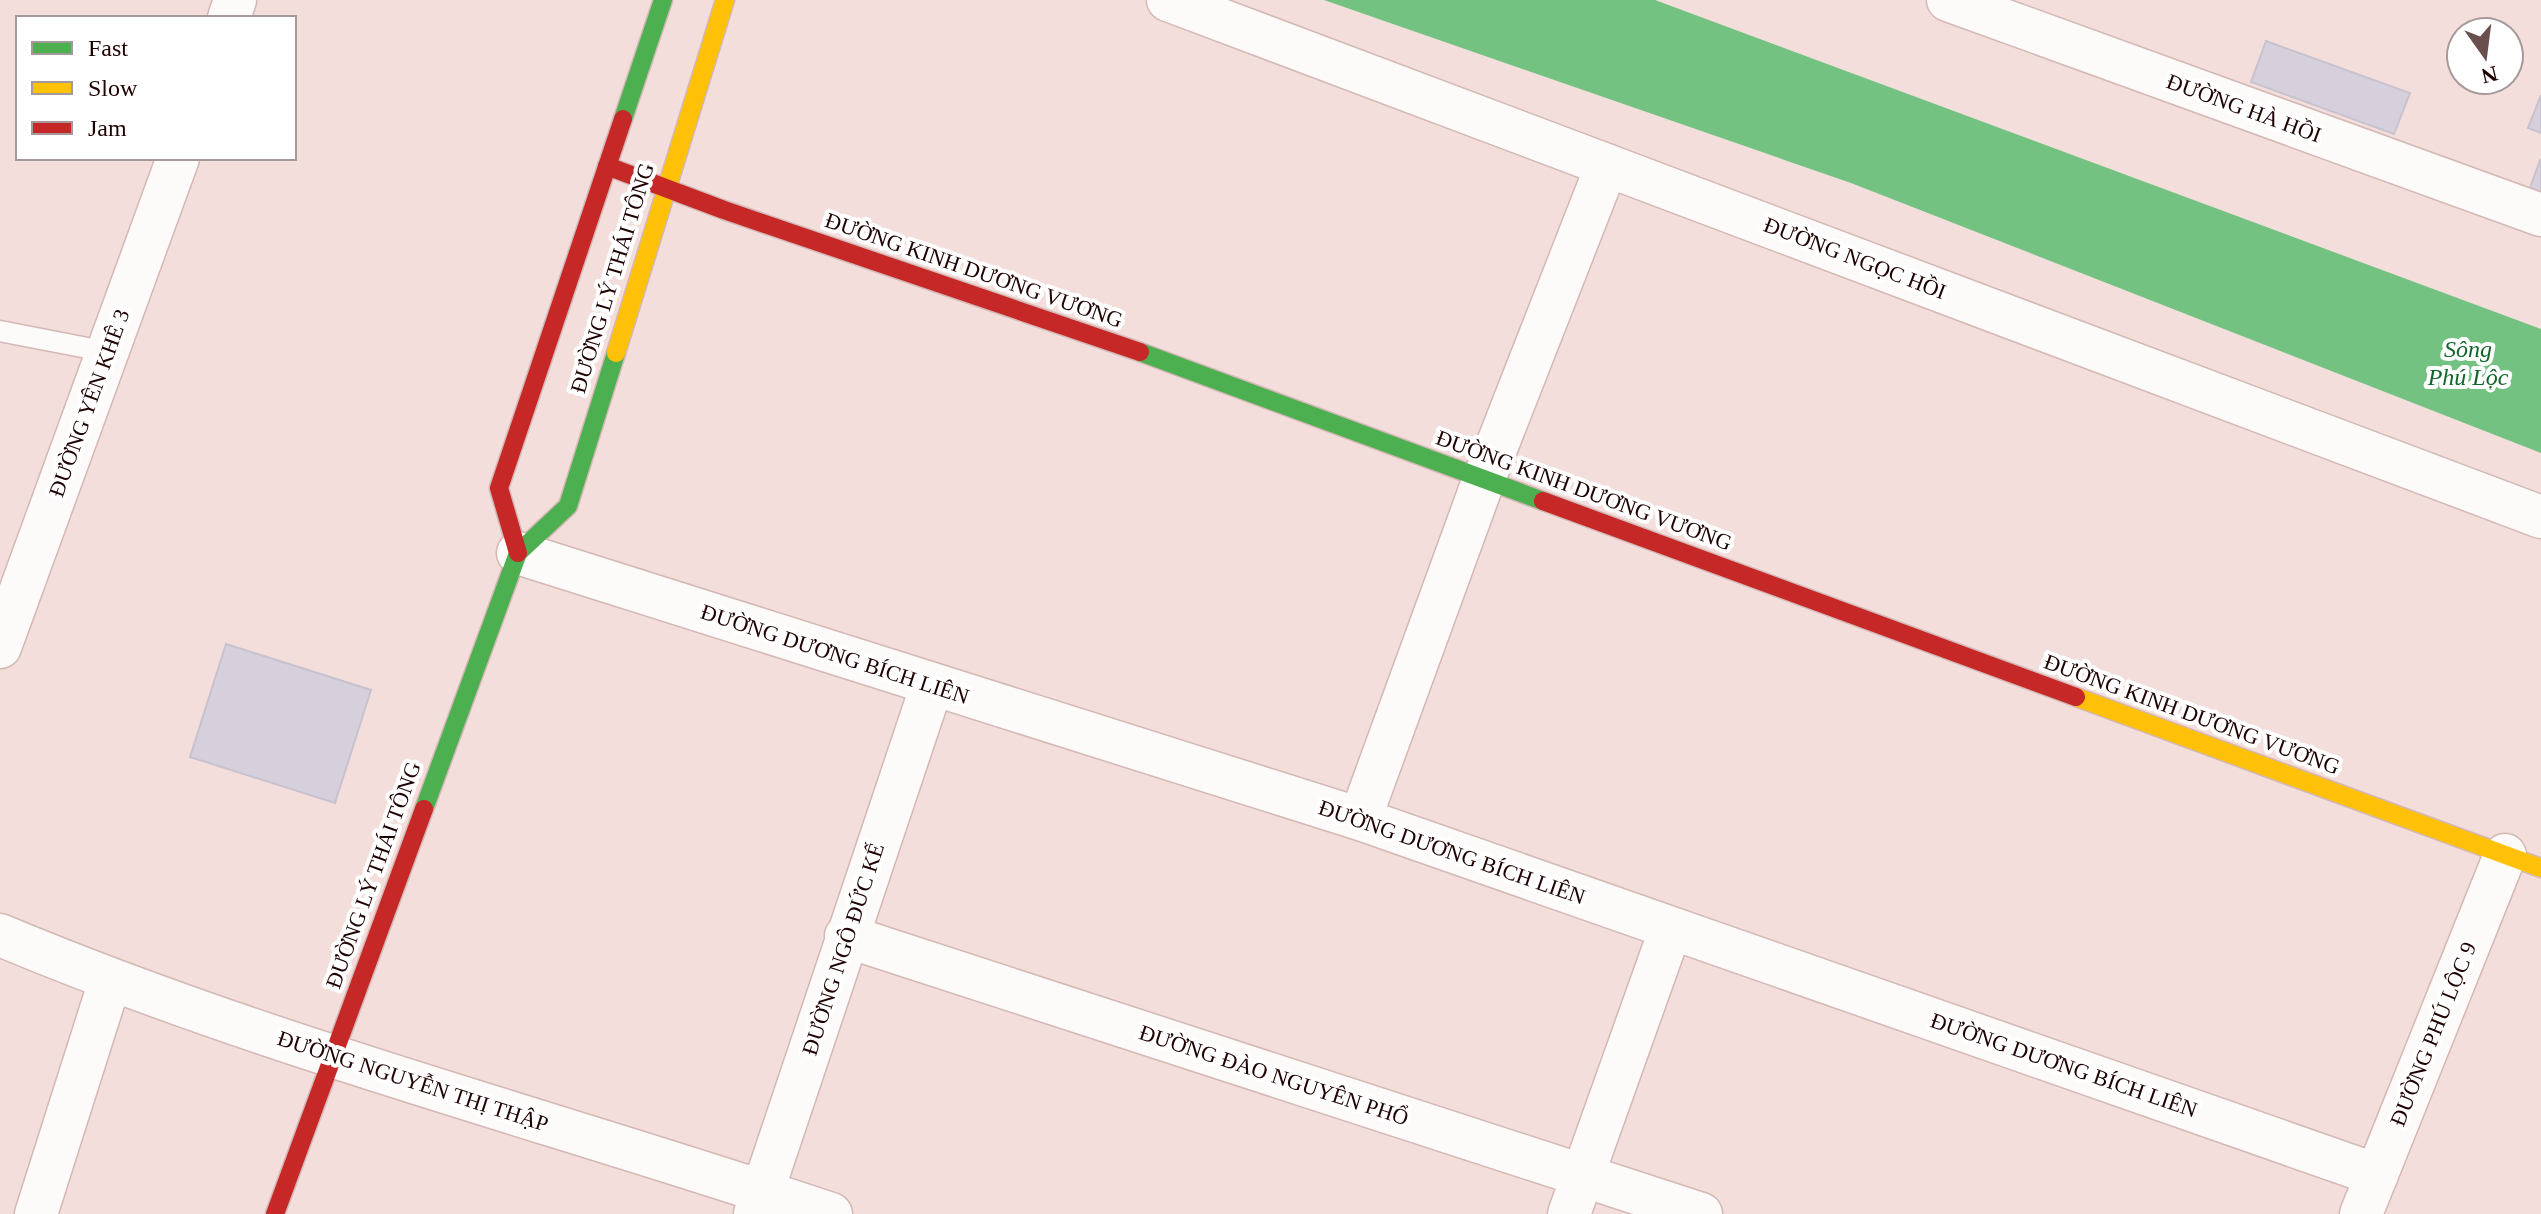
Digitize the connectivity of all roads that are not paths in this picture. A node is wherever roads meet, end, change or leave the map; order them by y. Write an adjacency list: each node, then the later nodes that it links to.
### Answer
1 (663, 0): 8 (street, ĐƯỜNG LÝ THÁI TÔNG)
2 (725, 0): 9 (street, ĐƯỜNG LÝ THÁI TÔNG)
3 (1168, 0): 7 (street, ĐƯỜNG NGỌC HỒI)
4 (1948, 0): 5 (street, ĐƯỜNG HÀ HỒI)
5 (1993, 8): 10 (street, ĐƯỜNG HÀ HỒI)
6 (177, 160): 12 (street, ĐƯỜNG YÊN KHÊ 3)
7 (1607, 165): 13 (street); 14 (street, ĐƯỜNG NGỌC HỒI)
8 (607, 166): 9 (street, ĐƯỜNG KINH DƯƠNG VƯƠNG); 15 (street, ĐƯỜNG LÝ THÁI TÔNG)
9 (664, 189): 13 (street, ĐƯỜNG KINH DƯƠNG VƯƠNG); 15 (street, ĐƯỜNG LÝ THÁI TÔNG)
10 (2541, 215)
11 (0, 331): 12 (lane)
12 (108, 352): 16 (street, ĐƯỜNG YÊN KHÊ 3)
13 (1484, 479): 19 (street); 20 (street, ĐƯỜNG KINH DƯƠNG VƯƠNG)
14 (2541, 517)
15 (518, 553): 18 (street, ĐƯỜNG DƯƠNG BÍCH LIÊN); 25 (street, ĐƯỜNG LÝ THÁI TÔNG)
16 (13, 574): 17 (street, ĐƯỜNG YÊN KHÊ 3)
17 (0, 647)
18 (932, 685): 19 (street, ĐƯỜNG DƯƠNG BÍCH LIÊN); 23 (street, ĐƯỜNG NGÔ ĐỨC KẾ)
19 (1360, 819): 21 (street, ĐƯỜNG DƯƠNG BÍCH LIÊN)
20 (2523, 862): 26 (street, ĐƯỜNG PHÚ LỘC 9)
21 (1671, 928): 26 (street, ĐƯỜNG DƯƠNG BÍCH LIÊN); 27 (street)
22 (0, 935): 24 (street, ĐƯỜNG NGUYỄN THỊ THẬP)
23 (846, 936): 27 (street, ĐƯỜNG ĐÀO NGUYÊN PHỔ); 28 (street, ĐƯỜNG NGÔ ĐỨC KẾ)
24 (110, 981): 25 (street, ĐƯỜNG NGUYỄN THỊ THẬP); 29 (street)
25 (332, 1056): 28 (street, ĐƯỜNG NGUYỄN THỊ THẬP); 30 (street, ĐƯỜNG LÝ THÁI TÔNG)
26 (2377, 1175): 34 (street, ĐƯỜNG PHÚ LỘC 9)
27 (1583, 1176): 32 (street); 33 (street, ĐƯỜNG ĐÀO NGUYÊN PHỔ)
28 (759, 1203): 31 (street, ĐƯỜNG NGUYỄN THỊ THẬP)
29 (36, 1214)
30 (275, 1214)
31 (831, 1214)
32 (1569, 1214)
33 (1701, 1214)
34 (2361, 1214)

